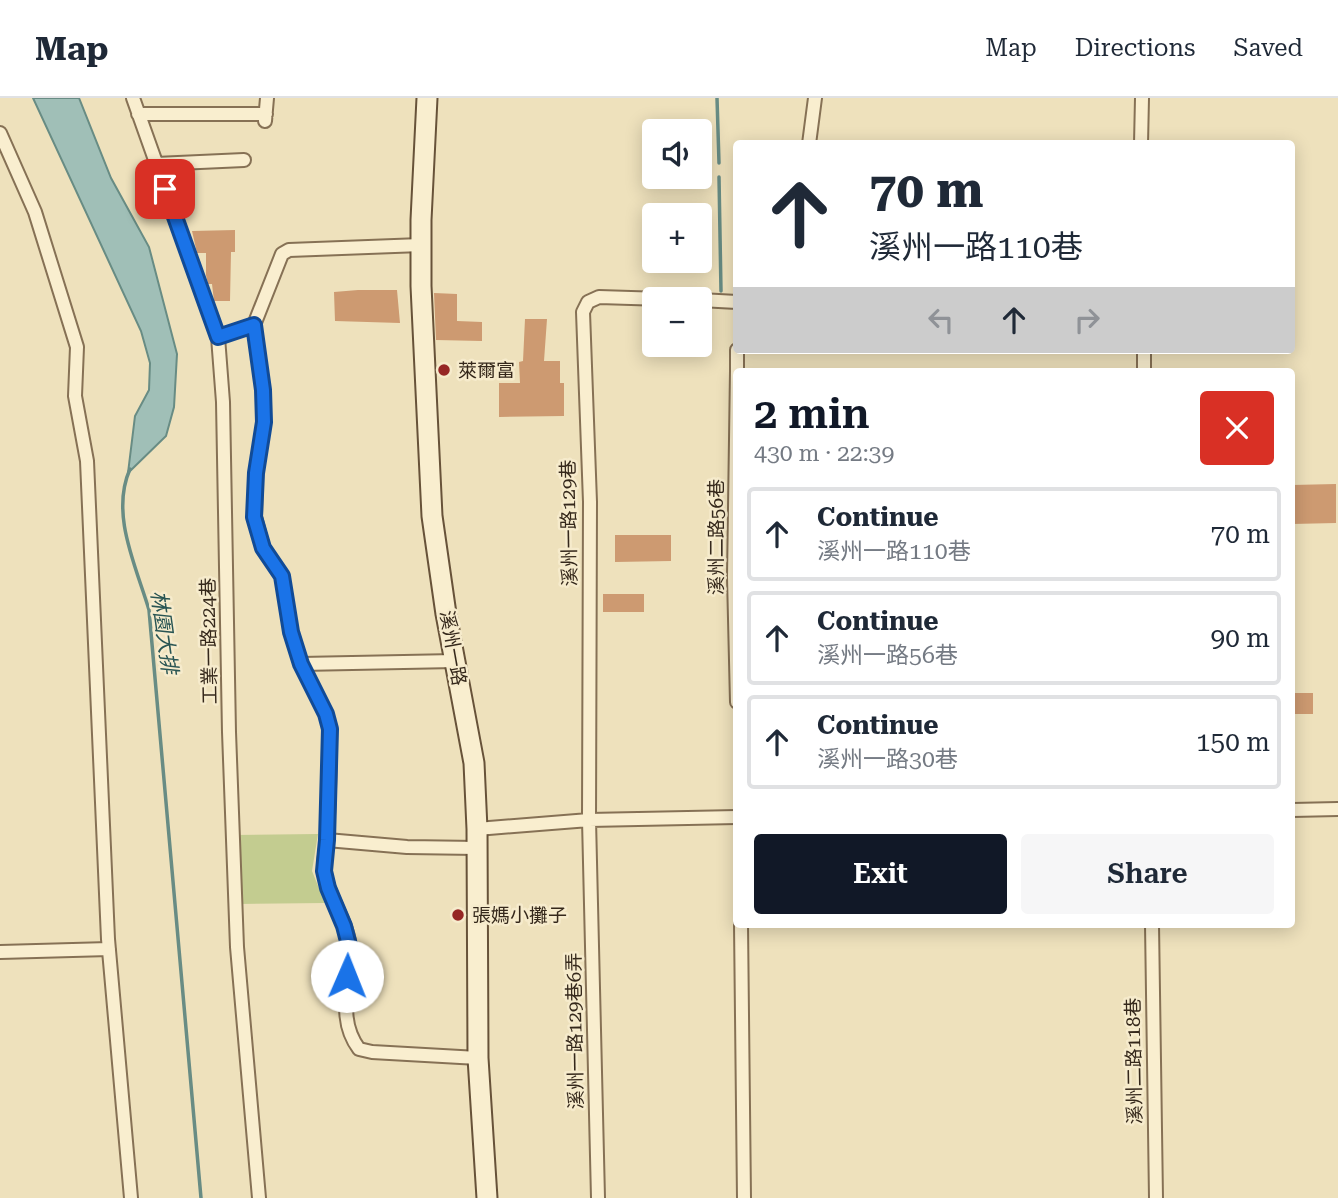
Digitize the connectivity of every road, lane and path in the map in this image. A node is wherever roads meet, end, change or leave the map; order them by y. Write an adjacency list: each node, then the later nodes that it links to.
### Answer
1 (133, 98): 6 (street, 工業一路224巷)
2 (267, 98): 6 (street)
3 (427, 98): 12 (street, 溪州一路)
4 (815, 98): 8 (street)
5 (1142, 98): 9 (street)
6 (138, 114): 11 (street, 工業一路224巷)
7 (0, 133): 28 (street)
8 (810, 140)
9 (1142, 140)
10 (244, 160): 11 (street)
11 (156, 164): 17 (street, 工業一路224巷)
12 (421, 245): 16 (street); 18 (street, 溪州一路)
13 (642, 298): 23 (street, 溪州一路129巷)
14 (712, 301): 15 (street)
15 (733, 302)
16 (254, 325): 17 (street); 19 (street)
17 (218, 337): 32 (street, 工業一路224巷)
18 (455, 661): 19 (street); 24 (street, 溪州一路)
19 (301, 664): 25 (street)
20 (1338, 809): 21 (street)
21 (1295, 810)
22 (733, 817): 23 (street)
23 (589, 820): 24 (street); 34 (street, 溪州一路129巷6弄)
24 (477, 838): 25 (street); 30 (street, 溪州一路)
25 (327, 840): 30 (street)
26 (741, 928): 35 (street)
27 (1152, 928): 36 (street, 溪州二路118巷)
28 (109, 949): 29 (street); 31 (street)
29 (0, 952)
30 (478, 1058): 33 (street, 溪州一路)
31 (131, 1198)
32 (259, 1198)
33 (487, 1198)
34 (597, 1198)
35 (744, 1198)
36 (1156, 1198)

